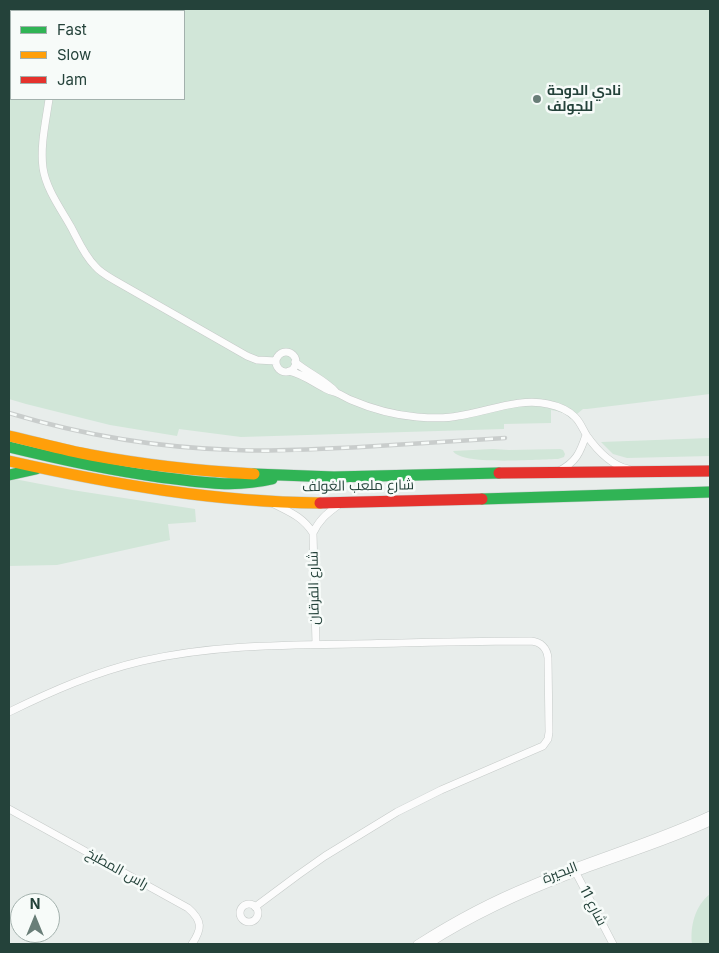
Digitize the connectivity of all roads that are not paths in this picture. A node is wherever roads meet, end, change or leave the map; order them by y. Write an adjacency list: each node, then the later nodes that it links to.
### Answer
1 (49, 100): 2 (street)
2 (276, 362): 3 (street); 4 (street)
3 (295, 362): 4 (street); 5 (street)
4 (289, 371): 5 (street)
5 (336, 392): 6 (street)
6 (586, 435): 11 (street); 13 (street)
7 (9, 436): 15 (main road, شارع ملعب الغولف)
8 (9, 447): 15 (main road)
9 (9, 461): 10 (main road, شارع ملعب الغولف)
10 (41, 468): 14 (main road); 17 (main road, شارع ملعب الغولف)
11 (643, 471): 12 (main road, شارع ملعب الغولف); 13 (main road, شارع ملعب الغولف)
12 (710, 471)
13 (553, 473): 15 (main road, شارع ملعب الغولف)
14 (9, 475)
15 (283, 476)
16 (710, 492): 18 (main road, شارع ملعب الغولف)
17 (268, 502): 18 (main road, شارع ملعب الغولف); 19 (street, شارع الفرقان)
18 (341, 503): 19 (street, شارع الفرقان)
19 (313, 533): 20 (street, شارع الفرقان)
20 (316, 644): 21 (street); 26 (street)
21 (9, 712)
22 (9, 809): 28 (street, راس المطبخ)
23 (710, 815): 25 (street, البحيرة)
24 (710, 822): 25 (street, البحيرة)
25 (575, 870): 27 (street, البحيرة); 31 (street, شارع 11)
26 (255, 907)
27 (462, 921): 29 (street, البحيرة); 30 (street, البحيرة)
28 (192, 944)
29 (417, 944)
30 (429, 944)
31 (613, 944)

